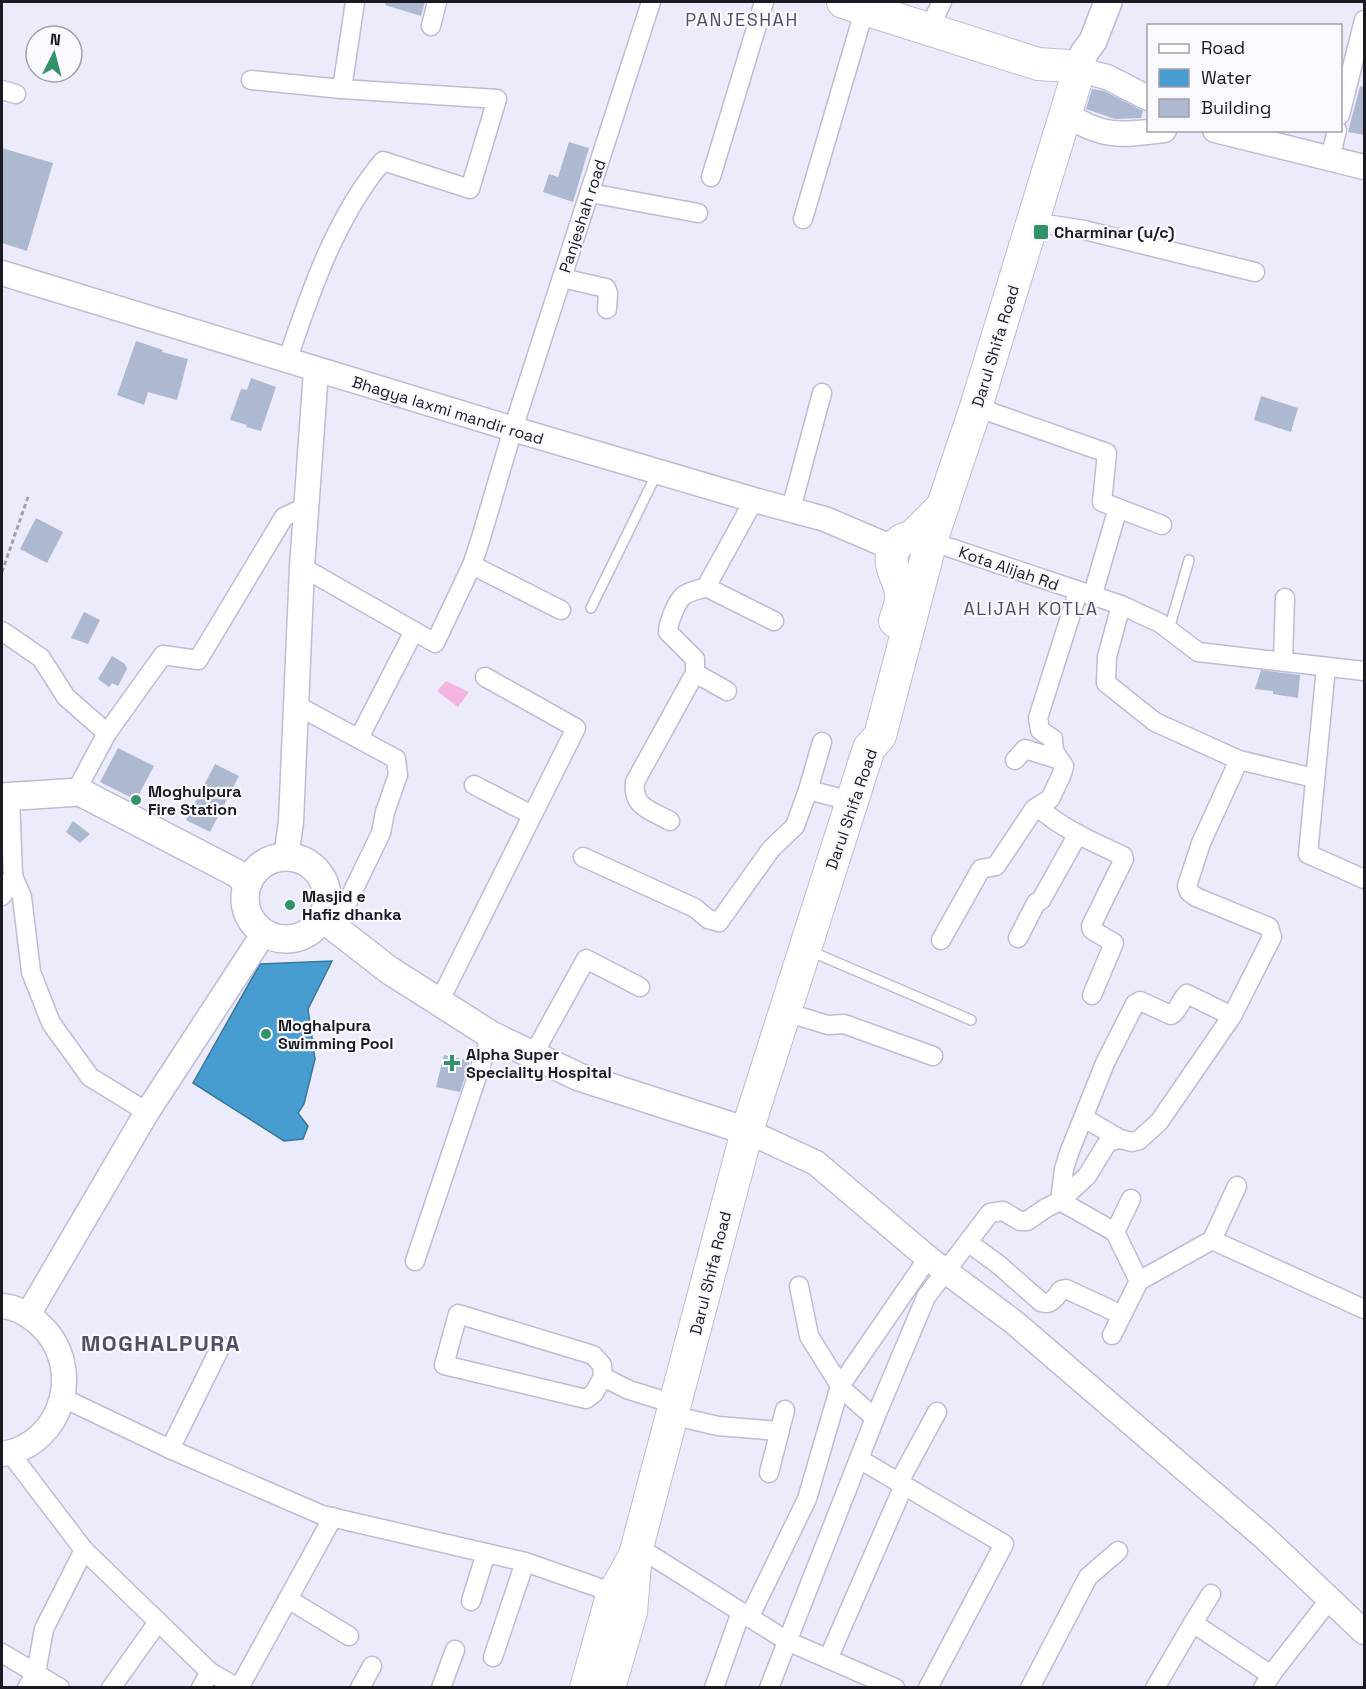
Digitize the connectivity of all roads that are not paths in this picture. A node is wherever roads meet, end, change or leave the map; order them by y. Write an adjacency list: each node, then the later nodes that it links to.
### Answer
1 (355, 2): 14 (street)
2 (437, 2): 10 (street)
3 (651, 2): 24 (street, Panjeshah road)
4 (764, 2): 23 (street)
5 (1095, 2): 11 (main road)
6 (1108, 2): 11 (main road, Darul Shifa Road)
7 (854, 5): 8 (highway); 26 (street)
8 (936, 15): 12 (highway)
9 (1365, 20): 16 (street)
10 (431, 26)
11 (1082, 62): 12 (highway); 15 (main road); 17 (highway, Darul Shifa Road)
12 (1038, 64): 17 (highway)
13 (251, 80): 14 (street)
14 (342, 89): 32 (street)
15 (1147, 97)
16 (1342, 111)
17 (1066, 114): 18 (main road); 27 (highway, Darul Shifa Road)
18 (1148, 132)
19 (1223, 132): 21 (main road)
20 (1337, 132): 21 (street)
21 (1330, 159): 22 (main road)
22 (1365, 167)
23 (711, 177)
24 (590, 193): 25 (street); 30 (street, Panjeshah road)
25 (698, 213)
26 (803, 219)
27 (1033, 222): 28 (street); 35 (highway, Darul Shifa Road)
28 (1255, 272)
29 (2, 273): 32 (main road, Bhagya laxmi mandir road)
30 (562, 278): 31 (street); 36 (street, Panjeshah road)
31 (607, 309)
32 (287, 361): 33 (main road, Bhagya laxmi mandir road)
33 (316, 371): 36 (main road, Bhagya laxmi mandir road); 39 (main road)
34 (822, 393): 41 (street)
35 (976, 407): 40 (street); 43 (highway, Darul Shifa Road)
36 (513, 429): 37 (main road, Bhagya laxmi mandir road); 45 (street, Panjeshah road)
37 (658, 472): 38 (main road, Bhagya laxmi mandir road); 51 (lane)
38 (754, 500): 41 (main road, Bhagya laxmi mandir road); 47 (street)
39 (307, 506): 46 (main road); 64 (street)
40 (1118, 508): 42 (street); 48 (street)
41 (791, 509): 43 (main road, Bhagya laxmi mandir road)
42 (1162, 525)
43 (912, 542): 48 (street, Kota Alijah Rd); 75 (highway, Darul Shifa Road)
44 (1189, 560): 54 (lane)
45 (472, 565): 52 (street); 56 (street, Panjeshah road)
46 (302, 567): 56 (street); 63 (main road)
47 (706, 587): 53 (street); 60 (street)
48 (1085, 594): 50 (street, Kota Alijah Rd); 67 (street)
49 (1286, 598): 57 (street)
50 (1120, 605): 54 (street, Kota Alijah Rd); 69 (street)
51 (591, 608)
52 (561, 610)
53 (774, 621)
54 (1169, 629): 57 (street, Kota Alijah Rd)
55 (2, 631): 64 (street)
56 (414, 631): 65 (street)
57 (1283, 661): 58 (street, Kota Alijah Rd)
58 (1326, 667): 59 (street, Kota Alijah Rd); 70 (street)
59 (1365, 671)
60 (695, 673): 62 (street); 78 (street)
61 (485, 677): 77 (street)
62 (726, 691)
63 (296, 705): 65 (street); 80 (main road)
64 (107, 733): 73 (street)
65 (360, 738): 86 (street)
66 (822, 742): 72 (street)
67 (1057, 759): 68 (street); 76 (street)
68 (1015, 760)
69 (1239, 760): 70 (street); 95 (street)
70 (1314, 778): 83 (street)
71 (474, 785): 77 (street)
72 (808, 790): 75 (street); 81 (street)
73 (76, 791): 74 (main road); 84 (main road)
74 (6, 797): 82 (street)
75 (851, 801): 90 (highway, Darul Shifa Road)
76 (1038, 807): 79 (street); 89 (street)
77 (532, 815): 93 (street)
78 (670, 820)
79 (1078, 834): 88 (street); 92 (street)
80 (286, 857): 84 (main road); 86 (main road)
81 (583, 857)
82 (13, 876): 85 (street); 100 (street)
83 (1365, 879)
84 (248, 883): 87 (main road)
85 (2, 896)
86 (328, 923): 87 (main road); 93 (main road)
87 (264, 933): 100 (main road)
88 (1018, 938)
89 (941, 940)
90 (805, 949): 94 (highway, Darul Shifa Road); 96 (lane)
91 (640, 987): 98 (street)
92 (1092, 995)
93 (439, 1002): 97 (main road)
94 (785, 1012): 99 (street); 102 (highway, Darul Shifa Road)
95 (1232, 1016): 101 (street); 103 (street)
96 (970, 1020)
97 (491, 1035): 98 (main road); 110 (street)
98 (533, 1055): 102 (main road)
99 (933, 1056)
100 (147, 1112): 116 (main road)
101 (1084, 1118): 103 (street); 106 (street)
102 (747, 1131): 111 (main road); 123 (highway, Darul Shifa Road)
103 (1120, 1138): 106 (street)
104 (1237, 1186): 108 (street)
105 (1131, 1199): 107 (street)
106 (1060, 1201): 107 (street); 109 (street)
107 (1115, 1232): 112 (street)
108 (1212, 1240): 112 (street); 115 (street)
109 (969, 1243): 111 (street); 117 (street)
110 (415, 1261)
111 (937, 1265): 121 (street); 126 (street); 142 (main road)
112 (1139, 1281): 117 (street)
113 (799, 1286): 121 (street)
114 (2, 1306): 116 (main road)
115 (1365, 1309)
116 (28, 1315): 122 (main road)
117 (1122, 1316): 118 (street)
118 (1112, 1335)
119 (221, 1346): 128 (street)
120 (603, 1377): 120 (street); 123 (street)
121 (840, 1386): 126 (street); 144 (street)
122 (63, 1398): 128 (street); 129 (main road)
123 (672, 1410): 127 (street); 135 (highway, Darul Shifa Road)
124 (785, 1410): 127 (street)
125 (937, 1412): 132 (street)
126 (875, 1418): 130 (street)
127 (779, 1431): 131 (street)
128 (170, 1449): 133 (street)
129 (6, 1453): 134 (street)
130 (859, 1459): 132 (street); 149 (street)
131 (769, 1473)
132 (901, 1484): 153 (street); 169 (street)
133 (333, 1517): 137 (street); 141 (street)
134 (84, 1550): 145 (street); 157 (street)
135 (637, 1551): 139 (highway, Darul Shifa Road); 144 (street); 155 (highway, Darul Shifa Road)
136 (1118, 1551): 170 (street)
137 (486, 1553): 138 (street); 143 (street)
138 (525, 1562): 139 (street); 152 (street)
139 (614, 1593): 155 (highway, Darul Shifa Road)
140 (1210, 1594): 146 (street)
141 (288, 1599): 148 (street); 162 (street)
142 (1330, 1599): 147 (main road); 158 (street)
143 (471, 1601)
144 (745, 1615): 149 (street); 166 (street)
145 (158, 1622): 156 (street); 160 (street)
146 (1193, 1623): 158 (street); 171 (street)
147 (1365, 1632)
148 (350, 1636)
149 (787, 1641): 153 (street); 167 (street)
150 (455, 1650): 164 (street)
151 (2, 1653): 157 (street)
152 (493, 1657)
153 (828, 1659): 168 (street)
154 (372, 1666): 163 (street)
155 (607, 1667): 165 (highway, Darul Shifa Road)
156 (210, 1672): 161 (street); 162 (street)
157 (31, 1680): 159 (street)
158 (1267, 1681)
159 (60, 1688)
160 (111, 1688)
161 (201, 1688)
162 (239, 1688)
163 (360, 1688)
164 (441, 1688)
165 (586, 1688)
166 (714, 1688)
167 (769, 1688)
168 (895, 1688)
169 (928, 1688)
170 (1030, 1688)
171 (1155, 1688)

